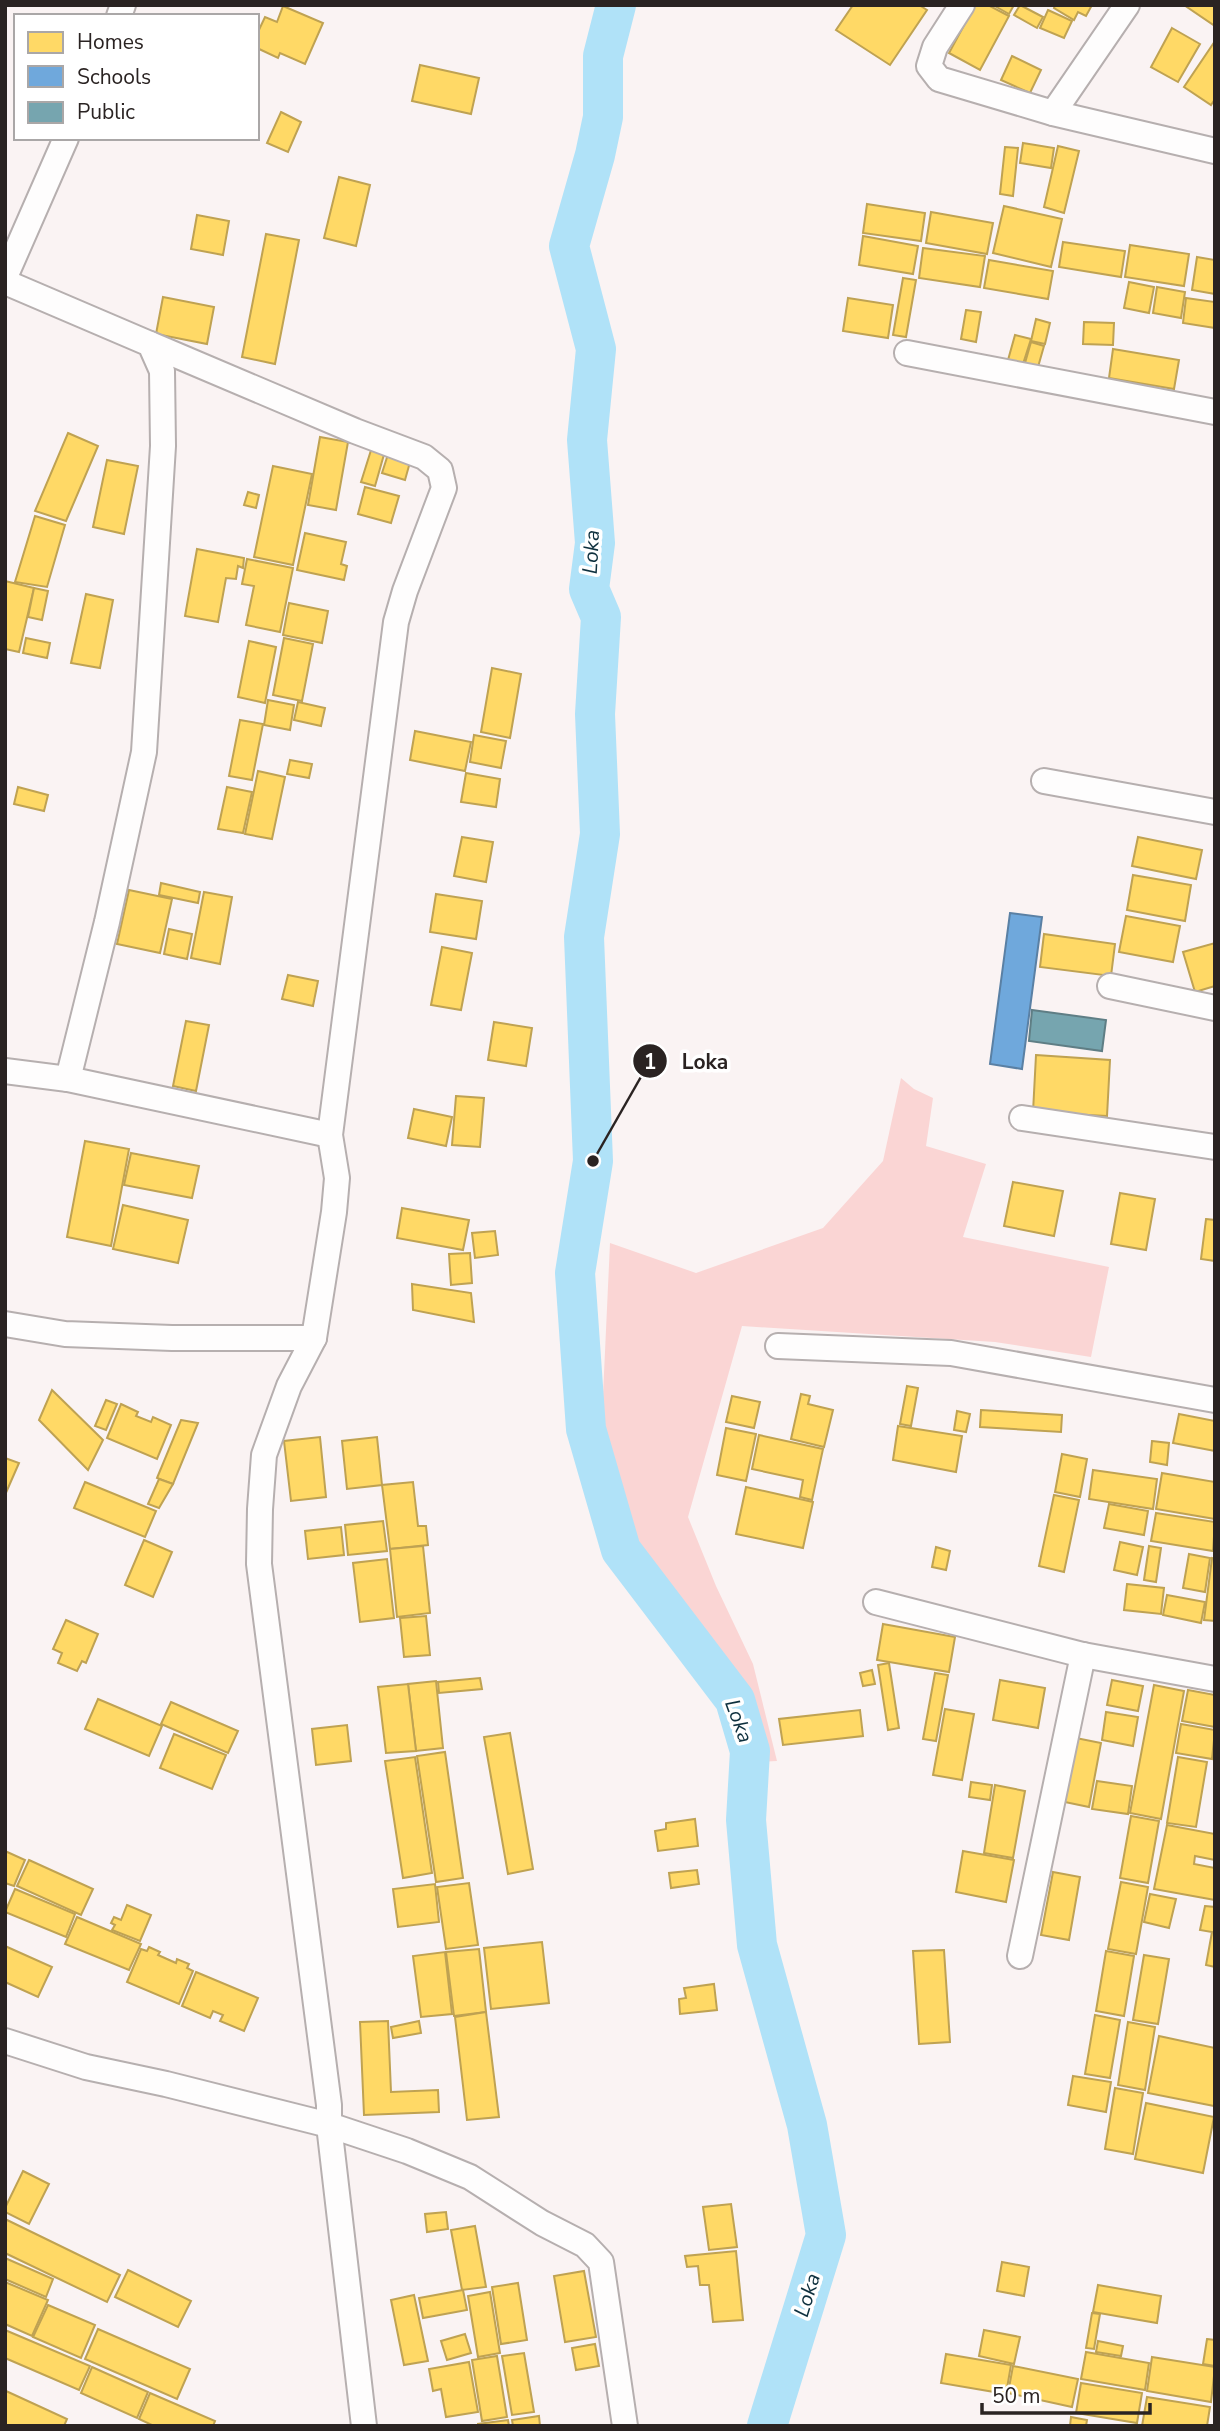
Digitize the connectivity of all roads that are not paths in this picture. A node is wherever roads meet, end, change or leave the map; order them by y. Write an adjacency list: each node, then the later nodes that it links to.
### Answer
1 (962, 5): 3 (street)
2 (1127, 5): 3 (street)
3 (1053, 113): 5 (street)
4 (65, 140): 6 (street)
5 (1215, 150)
6 (5, 279): 7 (street)
7 (150, 344): 15 (street); 17 (street)
8 (907, 353): 9 (street)
9 (1215, 412)
10 (1044, 781): 11 (street)
11 (1215, 812)
12 (1110, 986): 13 (street)
13 (1215, 1008)
14 (5, 1071): 15 (street)
15 (68, 1080): 17 (street)
16 (1022, 1118): 18 (street)
17 (330, 1135): 20 (street)
18 (1215, 1147)
19 (5, 1324): 20 (street)
20 (314, 1338): 28 (street)
21 (778, 1346): 22 (street)
22 (1215, 1400)
23 (876, 1602): 24 (street)
24 (1083, 1655): 25 (street); 26 (street)
25 (1215, 1679)
26 (1020, 1956)
27 (5, 2041): 28 (street)
28 (329, 2125): 29 (street); 30 (street)
29 (364, 2426)
30 (625, 2426)

